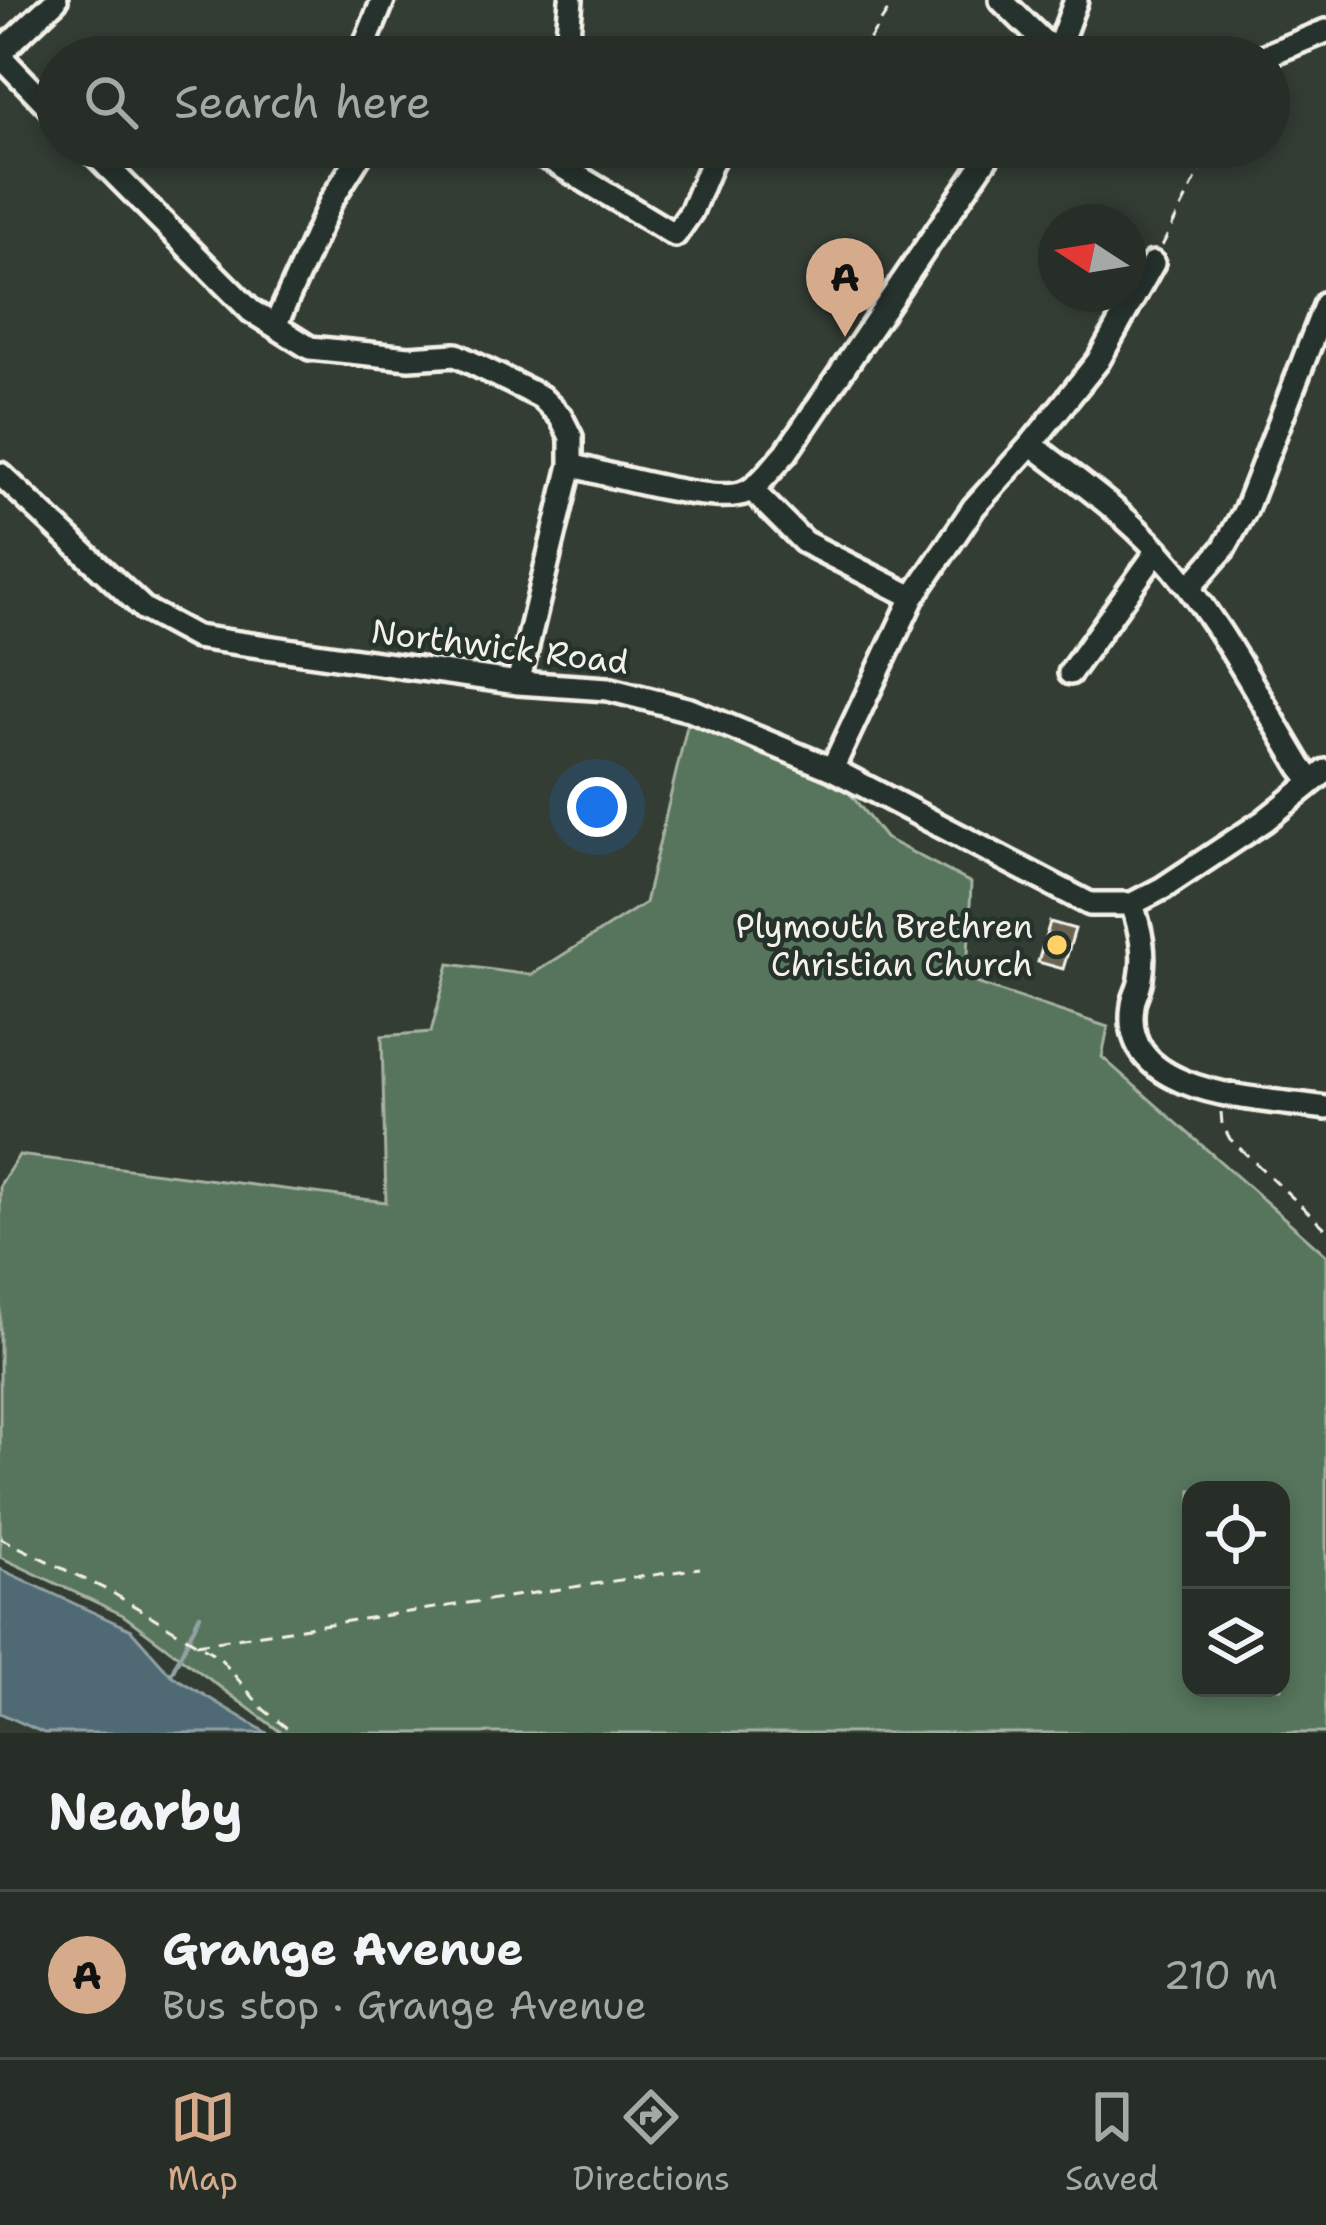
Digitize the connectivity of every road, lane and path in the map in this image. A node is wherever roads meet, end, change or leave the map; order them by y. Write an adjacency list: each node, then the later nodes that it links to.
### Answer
1 (56, 0): 14 (street)
2 (382, 0): 8 (street)
3 (571, 0): 9 (street)
4 (896, 0): 10 (path)
5 (1001, 0): 11 (street)
6 (1076, 0): 12 (street)
7 (1326, 31): 13 (street)
8 (368, 36)
9 (568, 36)
10 (872, 36)
11 (1038, 36)
12 (1063, 36)
13 (1290, 46)
14 (0, 54): 15 (street)
15 (36, 93)
16 (109, 168): 24 (street)
17 (352, 168): 24 (street)
18 (564, 168): 19 (street)
19 (709, 168)
20 (980, 168): 28 (street)
21 (1201, 168): 22 (path)
22 (1153, 263): 25 (street)
23 (1326, 303): 30 (street)
24 (275, 326): 26 (street)
25 (1031, 444): 29 (street); 31 (street)
26 (571, 465): 28 (street); 33 (street)
27 (0, 474): 33 (street, Northwick Road)
28 (751, 489): 31 (street)
29 (1158, 550): 30 (street); 32 (street)
30 (1189, 588): 35 (street)
31 (913, 597): 34 (street)
32 (1070, 673)
33 (518, 683): 34 (street, Northwick Road)
34 (832, 769): 36 (street, Northwick Road)
35 (1319, 776): 36 (street)
36 (1132, 904): 37 (street)
37 (1220, 1092): 38 (street); 40 (path)
38 (1326, 1108)
39 (1326, 1215): 40 (path)
40 (1319, 1223): 41 (path)
41 (1326, 1229)
42 (0, 1538): 44 (path)
43 (700, 1568): 44 (path)
44 (196, 1644): 45 (path)
45 (293, 1733)

